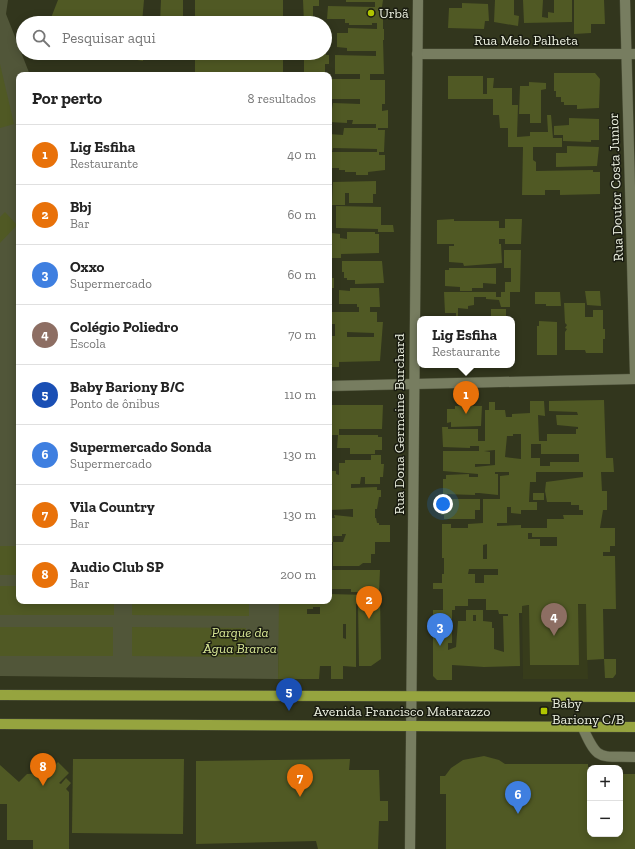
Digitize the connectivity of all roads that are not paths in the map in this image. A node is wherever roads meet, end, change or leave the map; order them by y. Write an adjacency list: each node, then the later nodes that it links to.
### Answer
1 (418, 0): 3 (street, Rua Dona Germaine Burchard)
2 (625, 0): 4 (street, Rua Doutor Costa Junior)
3 (417, 54): 4 (street, Rua Melo Palheta); 7 (street, Rua Dona Germaine Burchard)
4 (631, 54): 5 (street, Rua Doutor Costa Junior)
5 (635, 374)
6 (635, 379): 7 (street)
7 (413, 384): 8 (street); 10 (street, Rua Dona Germaine Burchard)
8 (332, 386)
9 (0, 695): 10 (main road, Avenida Francisco Matarazzo)
10 (411, 696): 11 (main road, Avenida Francisco Matarazzo); 13 (street, Rua Dona Germaine Burchard)
11 (635, 697)
12 (0, 724): 13 (main road, Avenida Francisco Matarazzo)
13 (411, 725): 14 (main road, Avenida Francisco Matarazzo); 17 (street, Rua Dona Germaine Burchard)
14 (582, 726): 15 (main road, Avenida Francisco Matarazzo); 16 (street)
15 (635, 726)
16 (635, 757)
17 (410, 849)

